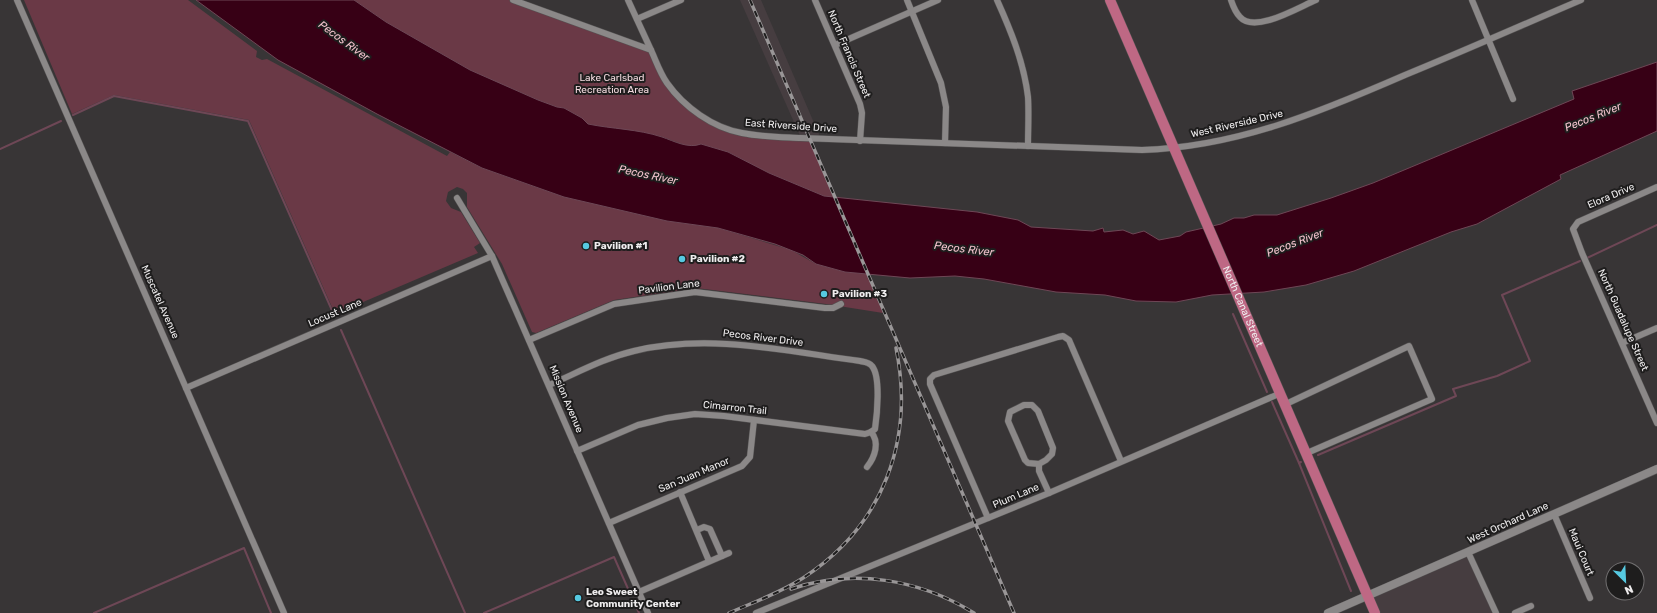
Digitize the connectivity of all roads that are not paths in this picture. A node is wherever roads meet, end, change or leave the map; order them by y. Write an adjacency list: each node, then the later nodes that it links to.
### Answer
1 (17, 0): 33 (street, Muscatel Avenue)
2 (513, 0): 18 (street)
3 (628, 0): 15 (street, East Riverside Drive)
4 (681, 0): 15 (street)
5 (816, 0): 17 (street, North Francis Street)
6 (906, 0): 14 (street)
7 (938, 0): 14 (street)
8 (997, 0): 22 (street)
9 (1110, 0): 23 (main road, North Canal Street)
10 (1231, 0): 11 (street)
11 (1316, 0)
12 (1472, 0): 16 (street)
13 (1581, 0): 16 (street, West Riverside Drive)
14 (912, 12): 17 (street); 21 (street)
15 (637, 19): 18 (street, East Riverside Drive)
16 (1489, 40): 19 (street); 23 (street, West Riverside Drive)
17 (835, 45): 20 (street, North Francis Street)
18 (651, 50): 20 (street, East Riverside Drive)
19 (1513, 99)
20 (860, 141): 21 (street, East Riverside Drive)
21 (945, 143): 22 (street, West Riverside Drive)
22 (1028, 146): 23 (street, West Riverside Drive)
23 (1175, 148): 34 (main road, North Canal Street)
24 (1657, 187): 26 (street, Elora Drive)
25 (457, 198): 27 (street, Mission Avenue)
26 (1574, 225): 31 (street, North Guadalupe Street)
27 (492, 256): 30 (street, Mission Avenue); 33 (street, Locust Lane)
28 (841, 304): 30 (street, Pavilion Lane)
29 (1657, 328): 31 (street)
30 (529, 340): 32 (street, Mission Avenue)
31 (1622, 343): 37 (street, North Guadalupe Street)
32 (549, 385): 38 (street, Pecos River Drive); 39 (street, Mission Avenue)
33 (186, 388): 59 (street, Muscatel Avenue)
34 (1281, 393): 35 (main road, North Canal Street); 41 (street, Plum Lane)
35 (1286, 404): 40 (main road, North Canal Street); 40 (street)
36 (754, 420): 38 (street, Cimarron Trail); 39 (street, Cimarron Trail); 45 (street, San Juan Manor)
37 (1657, 423)
38 (871, 432): 43 (street, Pecos River Drive)
39 (578, 451): 49 (street, Mission Avenue)
40 (1307, 453): 56 (main road, North Canal Street)
41 (1121, 462): 46 (street, Plum Lane); 48 (street)
42 (1038, 464): 42 (street); 46 (street)
43 (868, 467)
44 (1657, 469): 47 (street, West Orchard Lane)
45 (680, 492): 49 (street, San Juan Manor); 50 (street)
46 (1049, 493): 48 (street, Plum Lane)
47 (1554, 514): 51 (street, West Orchard Lane); 57 (street, Maui Court)
48 (988, 518): 61 (street, Plum Lane)
49 (609, 523): 55 (street, Mission Avenue)
50 (697, 530): 53 (street); 54 (street)
51 (1468, 552): 56 (street, West Orchard Lane); 64 (street)
52 (729, 553): 53 (street)
53 (722, 556): 54 (street)
54 (710, 561): 55 (street)
55 (639, 592): 60 (street, Mission Avenue)
56 (1368, 596): 62 (street, West Orchard Lane); 63 (main road, North Canal Street)
57 (1590, 598)
58 (1531, 606): 65 (street)
59 (284, 613)
60 (648, 613)
61 (756, 613)
62 (1328, 613)
63 (1375, 613)
64 (1496, 613)
65 (1515, 613)

